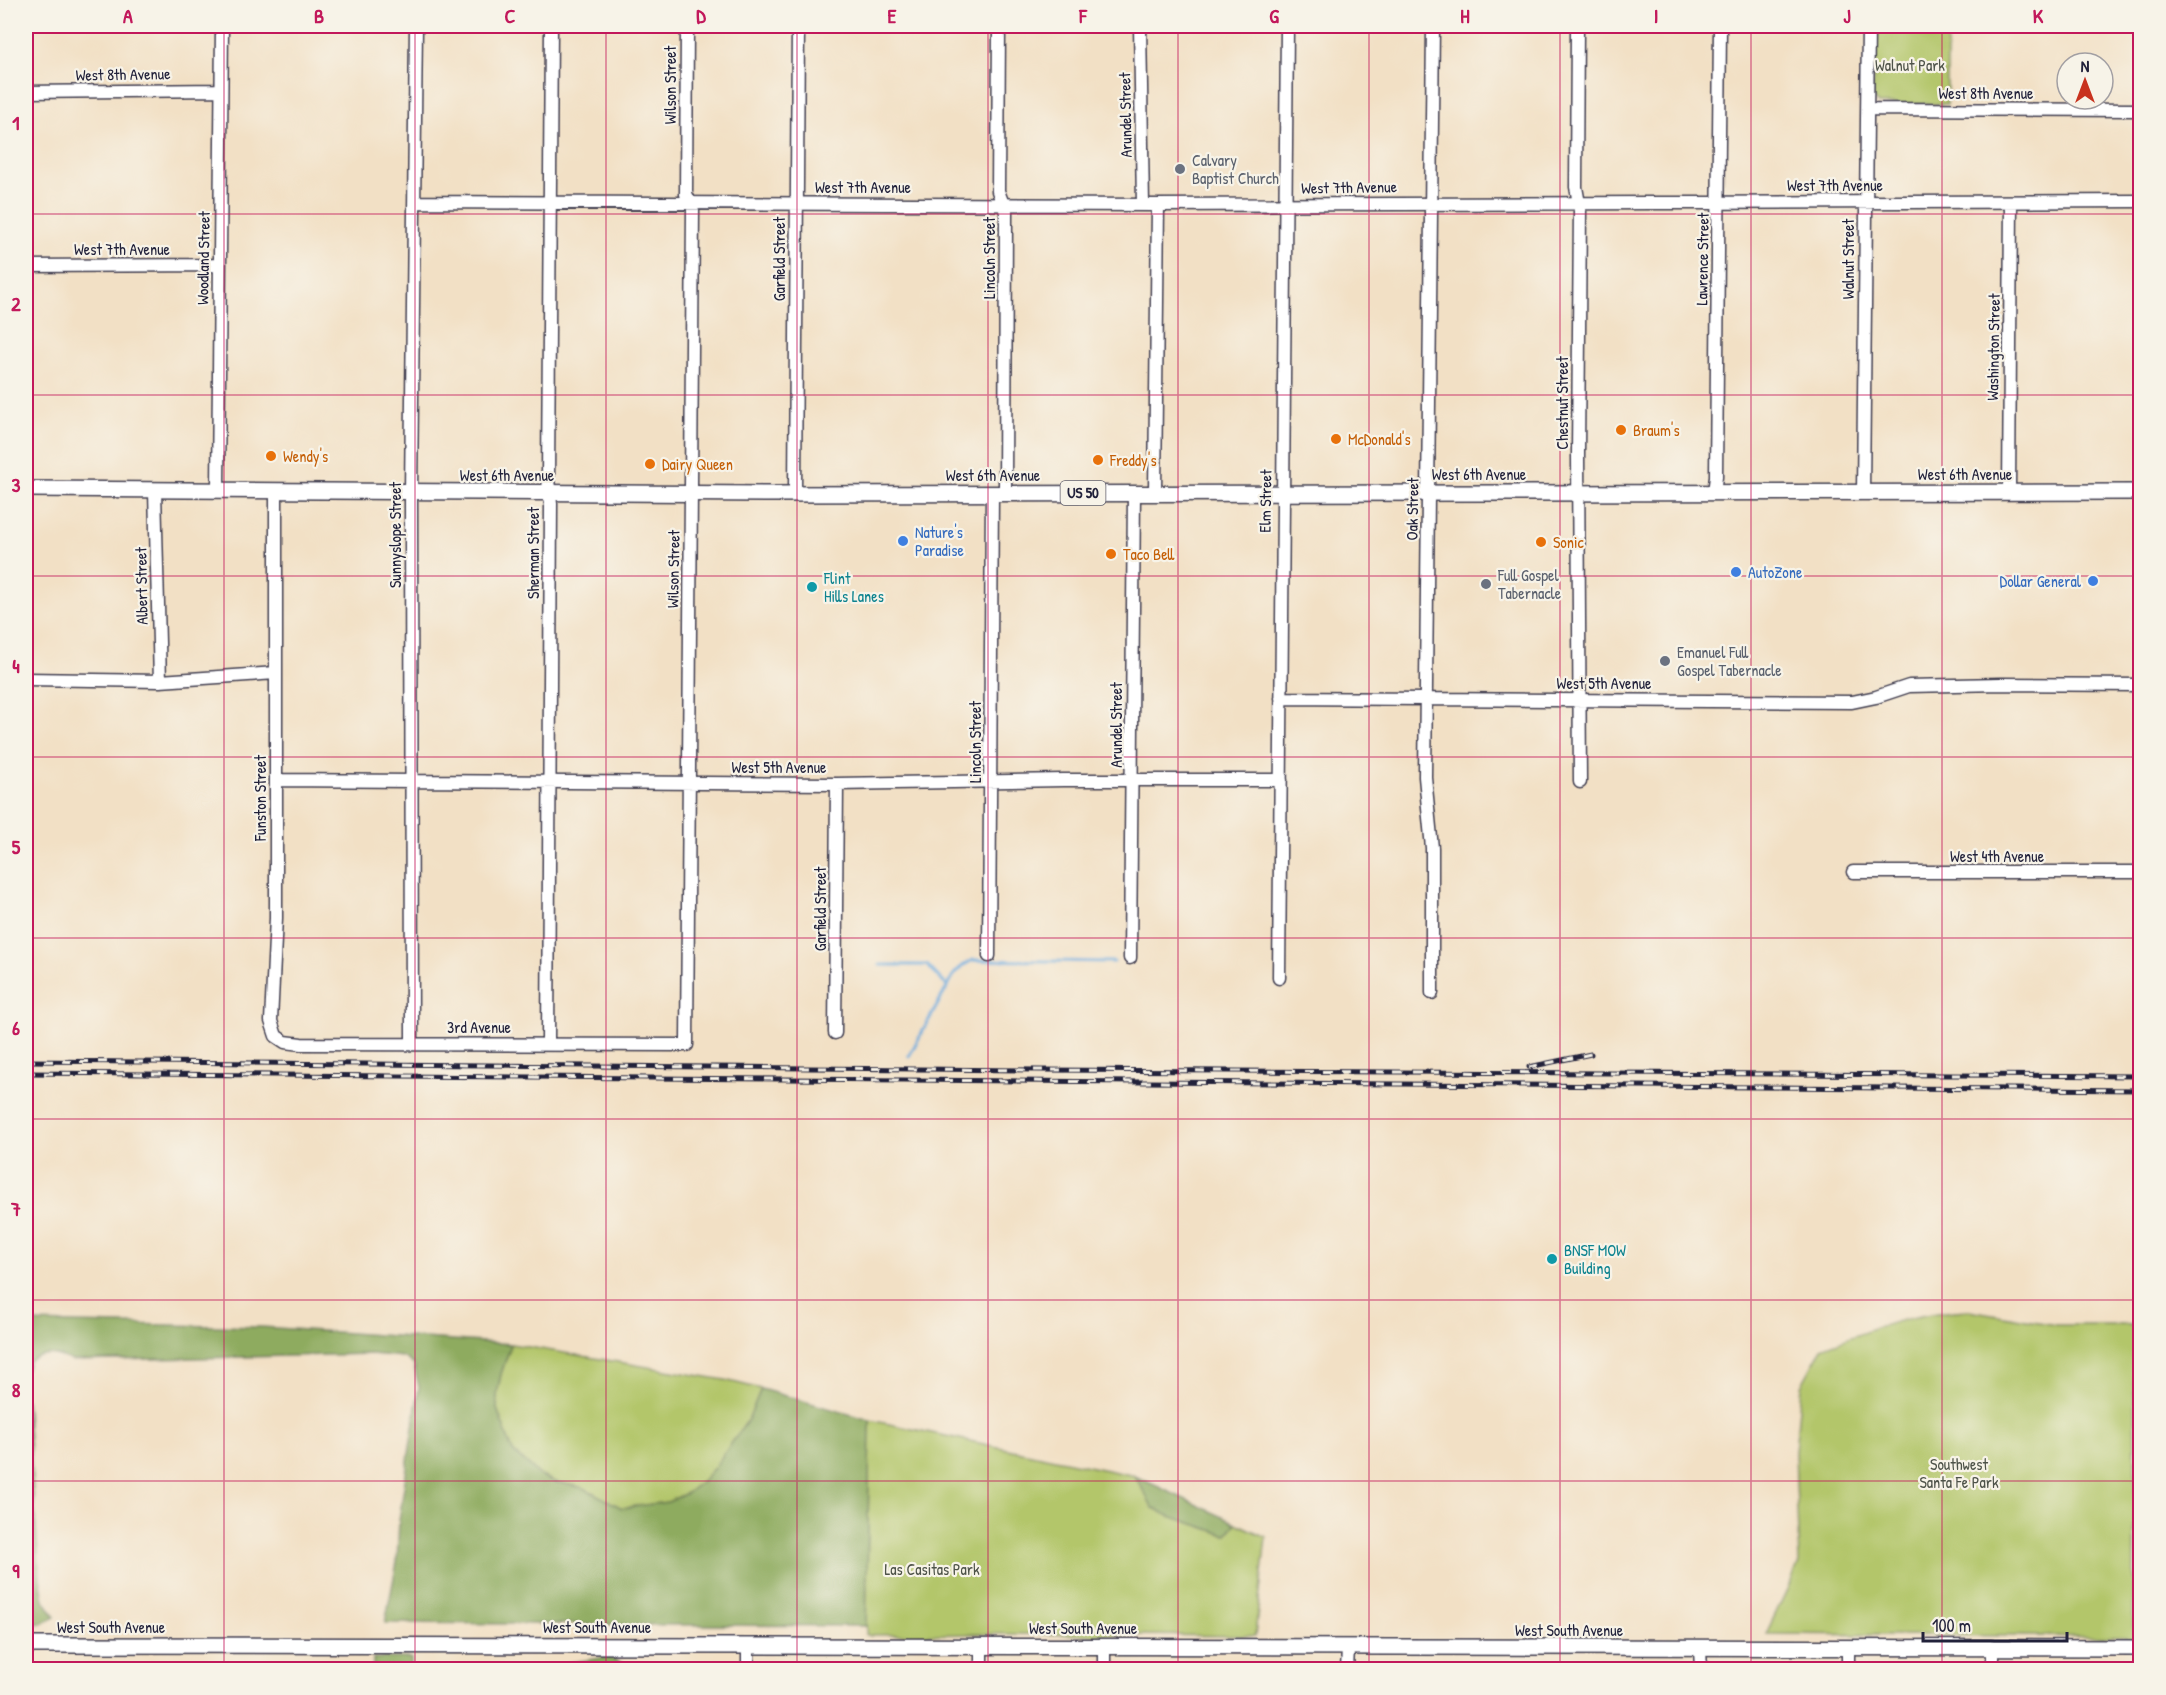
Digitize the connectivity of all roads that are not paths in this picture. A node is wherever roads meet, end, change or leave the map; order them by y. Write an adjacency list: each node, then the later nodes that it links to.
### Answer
1 (222, 26): 13 (street, Woodland Street)
2 (416, 26): 18 (street, Sunnyslope Street)
3 (551, 26): 24 (street, Sherman Street)
4 (687, 26): 19 (street, Wilson Street)
5 (798, 26): 25 (street, Garfield Street)
6 (999, 26): 27 (street, Lincoln Street)
7 (1140, 26): 29 (street, Arundel Street)
8 (1287, 26): 28 (street, Elm Street)
9 (1433, 26): 20 (street, Oak Street)
10 (1577, 26): 26 (street, Chestnut Street)
11 (1720, 26): 21 (street, Lawrence Street)
12 (1868, 26): 15 (street, Walnut Street)
13 (221, 90): 14 (street, West 8th Avenue); 31 (street, Woodland Street)
14 (26, 92)
15 (1867, 109): 16 (street, West 8th Avenue); 22 (street, Walnut Street)
16 (2140, 110)
17 (2140, 201): 23 (street, West 7th Avenue)
18 (414, 202): 24 (street, West 7th Avenue); 45 (street, Sunnyslope Street)
19 (691, 202): 24 (street, West 7th Avenue); 25 (street, West 7th Avenue); 47 (street, Wilson Street)
20 (1432, 202): 26 (street, West 7th Avenue); 28 (street, West 7th Avenue); 39 (street, Oak Street)
21 (1719, 202): 22 (street, West 7th Avenue); 26 (street, West 7th Avenue); 41 (street, Lawrence Street)
22 (1865, 202): 23 (street, West 7th Avenue); 42 (street, Walnut Street)
23 (2011, 202): 43 (street, Washington Street)
24 (550, 203): 46 (street, Sherman Street)
25 (796, 203): 27 (street, West 7th Avenue); 50 (street, Garfield Street)
26 (1579, 203): 40 (street, Chestnut Street)
27 (1004, 204): 29 (street, West 7th Avenue); 48 (street, Lincoln Street)
28 (1285, 204): 30 (street, West 7th Avenue); 38 (street, Elm Street)
29 (1143, 205): 30 (street, West 7th Avenue)
30 (1158, 205): 37 (street)
31 (219, 265): 32 (street, West 7th Avenue); 35 (street, Woodland Street)
32 (26, 266)
33 (26, 489): 34 (main road, West 6th Avenue / US 50)
34 (155, 491): 35 (main road, West 6th Avenue / US 50); 53 (street, Albert Street)
35 (218, 491): 36 (main road, West 6th Avenue / US 50)
36 (276, 491): 45 (main road, West 6th Avenue / US 50); 51 (street, Funston Street)
37 (1155, 492): 38 (main road, West 6th Avenue / US 50); 49 (main road, West 6th Avenue / US 50)
38 (1282, 492): 39 (main road, West 6th Avenue / US 50); 55 (street, Elm Street)
39 (1429, 492): 40 (main road, West 6th Avenue / US 50); 56 (street, Oak Street)
40 (1579, 492): 41 (main road, West 6th Avenue / US 50); 57 (street, Chestnut Street)
41 (1714, 492): 42 (main road, West 6th Avenue / US 50)
42 (1863, 492): 43 (main road, West 6th Avenue / US 50)
43 (2009, 492): 44 (main road, West 6th Avenue / US 50)
44 (2140, 492)
45 (411, 493): 46 (main road, West 6th Avenue / US 50); 61 (street, Sunnyslope Street)
46 (549, 493): 47 (main road, West 6th Avenue / US 50); 63 (street, Sherman Street)
47 (690, 493): 50 (main road, West 6th Avenue / US 50); 65 (street, Wilson Street)
48 (999, 493): 49 (main road, West 6th Avenue / US 50); 50 (main road, West 6th Avenue / US 50); 62 (street, Lincoln Street)
49 (1134, 493): 59 (street, Arundel Street)
50 (795, 494)
51 (276, 673): 53 (street); 58 (street, Funston Street)
52 (26, 679): 53 (street)
53 (160, 681)
54 (2140, 685): 57 (street, West 5th Avenue)
55 (1281, 698): 56 (street, West 5th Avenue); 60 (street, Elm Street)
56 (1426, 699): 57 (street, West 5th Avenue); 72 (street, Oak Street)
57 (1580, 699): 64 (street, Chestnut Street)
58 (277, 780): 61 (street, West 5th Avenue); 74 (street, Funston Street)
59 (1132, 780): 60 (street, West 5th Avenue); 62 (street, West 5th Avenue); 70 (street, Arundel Street)
60 (1281, 780): 71 (street, Elm Street)
61 (411, 781): 63 (street, West 5th Avenue); 75 (street, Sunnyslope Street)
62 (991, 781): 66 (street, West 5th Avenue); 69 (street, Lincoln Street)
63 (549, 782): 65 (street, West 5th Avenue); 76 (street, Sherman Street)
64 (1580, 782)
65 (688, 783): 66 (street, West 5th Avenue); 77 (street, Wilson Street)
66 (837, 784): 73 (street, Garfield Street)
67 (1853, 872): 68 (street, West 4th Avenue)
68 (2140, 872)
69 (989, 956)
70 (1130, 958)
71 (1279, 978)
72 (1432, 993)
73 (836, 1033)
74 (341, 1044): 75 (street, 3rd Avenue)
75 (412, 1044): 76 (street, 3rd Avenue)
76 (548, 1044): 77 (street, 3rd Avenue)
77 (616, 1044)
78 (26, 1645): 79 (main road, West South Avenue)
79 (748, 1645): 80 (main road, West South Avenue); 87 (street)
80 (981, 1646): 81 (main road, West South Avenue); 88 (street)
81 (1104, 1647): 82 (main road, West South Avenue); 89 (street)
82 (1347, 1648): 83 (main road, West South Avenue); 90 (street)
83 (1700, 1648): 84 (main road, West South Avenue); 91 (street)
84 (1848, 1648): 85 (main road, West South Avenue); 92 (street)
85 (1993, 1648): 86 (main road, West South Avenue); 93 (street)
86 (2140, 1648)
87 (748, 1670)
88 (981, 1670)
89 (1104, 1670)
90 (1347, 1670)
91 (1701, 1670)
92 (1848, 1670)
93 (1993, 1670)

